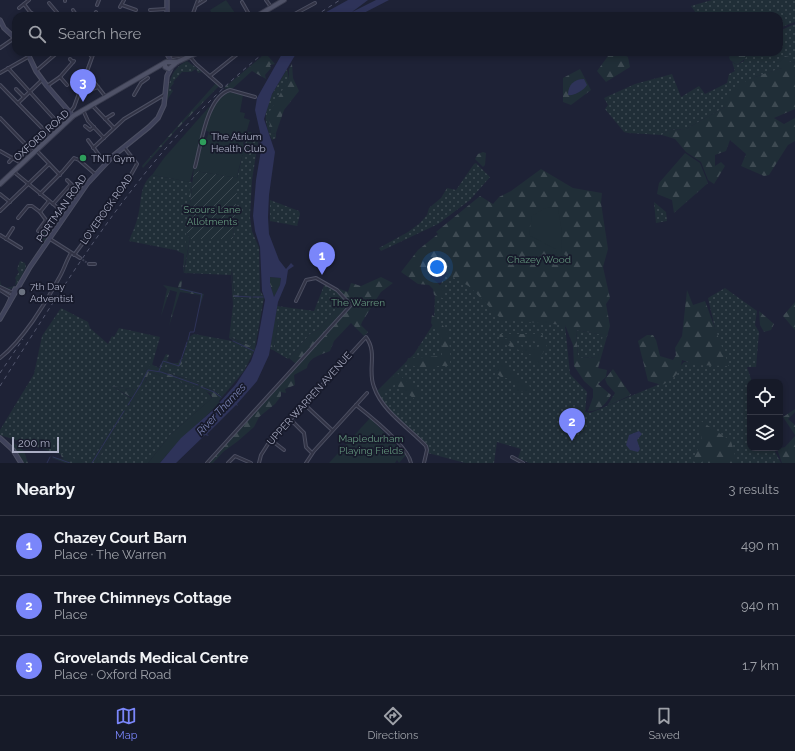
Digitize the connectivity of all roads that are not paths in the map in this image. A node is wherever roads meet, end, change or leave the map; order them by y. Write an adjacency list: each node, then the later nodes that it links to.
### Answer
1 (29, 0): 12 (street)
2 (99, 0): 13 (street)
3 (124, 0): 18 (street)
4 (168, 0): 17 (street)
5 (198, 0): 14 (street)
6 (205, 0): 14 (street)
7 (266, 0): 16 (street)
8 (284, 0): 16 (main road)
9 (49, 2): 21 (street)
10 (242, 2): 24 (street)
11 (315, 3): 26 (street)
12 (24, 4): 15 (street); 20 (street)
13 (97, 5)
14 (197, 5): 23 (street)
15 (19, 8)
16 (271, 8): 25 (main road)
17 (168, 9): 19 (street); 22 (street)
18 (136, 10)
19 (152, 11)
20 (30, 12)
21 (57, 12)
22 (168, 12)
23 (194, 12)
24 (248, 12)
25 (264, 12)
26 (298, 12)
27 (0, 20): 28 (street)
28 (12, 37)
29 (12, 40): 30 (street)
30 (0, 48)
31 (26, 56): 42 (street)
32 (30, 56): 43 (street)
33 (53, 56): 43 (street)
34 (90, 56): 44 (street)
35 (167, 56): 41 (street, PORTMAN ROAD)
36 (184, 56): 41 (street, OXFORD ROAD)
37 (187, 56): 41 (main road, OXFORD ROAD)
38 (191, 56): 47 (street)
39 (235, 56): 47 (street)
40 (70, 59): 46 (street)
41 (169, 64): 50 (main road, OXFORD ROAD); 62 (street, PORTMAN ROAD)
42 (8, 68): 45 (street); 60 (street)
43 (36, 71): 49 (street)
44 (86, 72): 56 (street); 69 (street)
45 (0, 73)
46 (60, 76): 53 (street); 54 (street)
47 (210, 76): 55 (street)
48 (148, 78): 50 (street)
49 (42, 80): 54 (street); 60 (street)
50 (139, 81): 51 (main road, OXFORD ROAD); 61 (street)
51 (129, 84): 57 (street); 64 (main road, OXFORD ROAD)
52 (0, 85): 66 (street)
53 (67, 85)
54 (47, 86): 69 (street)
55 (220, 86)
56 (98, 87): 59 (street); 64 (street)
57 (134, 87)
58 (16, 89): 63 (street)
59 (89, 90)
60 (30, 92): 63 (street); 73 (street)
61 (134, 95)
62 (165, 95): 76 (street); 80 (street, PORTMAN ROAD)
63 (24, 97): 66 (street)
64 (106, 97): 67 (main road, OXFORD ROAD)
65 (255, 97): 89 (street)
66 (18, 103): 77 (street)
67 (92, 105): 68 (main road, OXFORD ROAD); 72 (street)
68 (83, 110): 69 (main road, OXFORD ROAD); 75 (street)
69 (72, 114): 73 (main road, OXFORD ROAD)
70 (113, 114): 72 (street)
71 (0, 118): 83 (street)
72 (105, 119): 76 (street)
73 (62, 126): 77 (main road, OXFORD ROAD)
74 (85, 126): 75 (street)
75 (94, 128): 78 (street)
76 (114, 128): 78 (street)
77 (50, 136): 83 (main road, OXFORD ROAD)
78 (104, 138): 81 (street)
79 (88, 140): 81 (street)
80 (123, 146): 91 (street, PORTMAN ROAD); 112 (street, LOVEROCK ROAD)
81 (93, 148): 84 (street)
82 (0, 151): 85 (street)
83 (35, 151): 87 (main road, OXFORD ROAD); 88 (street)
84 (99, 155)
85 (14, 157): 86 (street); 87 (street)
86 (9, 162)
87 (21, 163): 90 (main road, OXFORD ROAD)
88 (49, 164): 92 (street); 95 (street)
89 (195, 167)
90 (13, 172): 94 (main road, OXFORD ROAD); 95 (street)
91 (95, 174): 92 (street); 108 (street, PORTMAN ROAD)
92 (60, 175): 97 (street)
93 (67, 180): 100 (street)
94 (0, 184)
95 (28, 184): 97 (street); 99 (street)
96 (0, 194): 99 (street)
97 (40, 194): 98 (street)
98 (49, 201): 100 (street); 103 (street)
99 (10, 202): 102 (street)
100 (53, 204): 101 (street)
101 (58, 208)
102 (0, 211)
103 (40, 212): 104 (street); 106 (street)
104 (19, 218)
105 (13, 228): 109 (street)
106 (38, 231)
107 (0, 235): 109 (street)
108 (49, 238): 111 (street); 116 (street, PORTMAN ROAD)
109 (6, 239): 110 (street)
110 (21, 248)
111 (71, 253): 112 (street); 123 (street, LOVEROCK ROAD)
112 (74, 255): 113 (street)
113 (80, 258)
114 (89, 264): 115 (street)
115 (94, 264)
116 (19, 285): 119 (street, PORTMAN ROAD); 119 (street, PORTMAN ROAD)
117 (0, 287): 119 (street)
118 (0, 290): 119 (street)
119 (11, 294): 121 (street, PORTMAN ROAD); 121 (street, PORTMAN ROAD)
120 (296, 300): 135 (street)
121 (6, 310): 122 (street, PORTMAN ROAD)
122 (0, 320)
123 (0, 358)
124 (367, 393): 126 (street)
125 (304, 404): 127 (street, UPPER WARREN AVENUE); 128 (street); 141 (street, UPPER WARREN AVENUE)
126 (356, 404): 128 (street); 140 (street)
127 (290, 419): 130 (street, UPPER WARREN AVENUE); 132 (street)
128 (332, 430): 132 (street)
129 (0, 438): 134 (street)
130 (271, 440): 131 (street); 138 (street, UPPER WARREN AVENUE)
131 (284, 450)
132 (312, 453): 139 (street)
133 (512, 457): 142 (street)
134 (21, 463)
135 (207, 463)
136 (228, 463): 137 (street)
137 (251, 463)
138 (259, 463)
139 (306, 463)
140 (411, 463)
141 (424, 463)
142 (524, 463)

